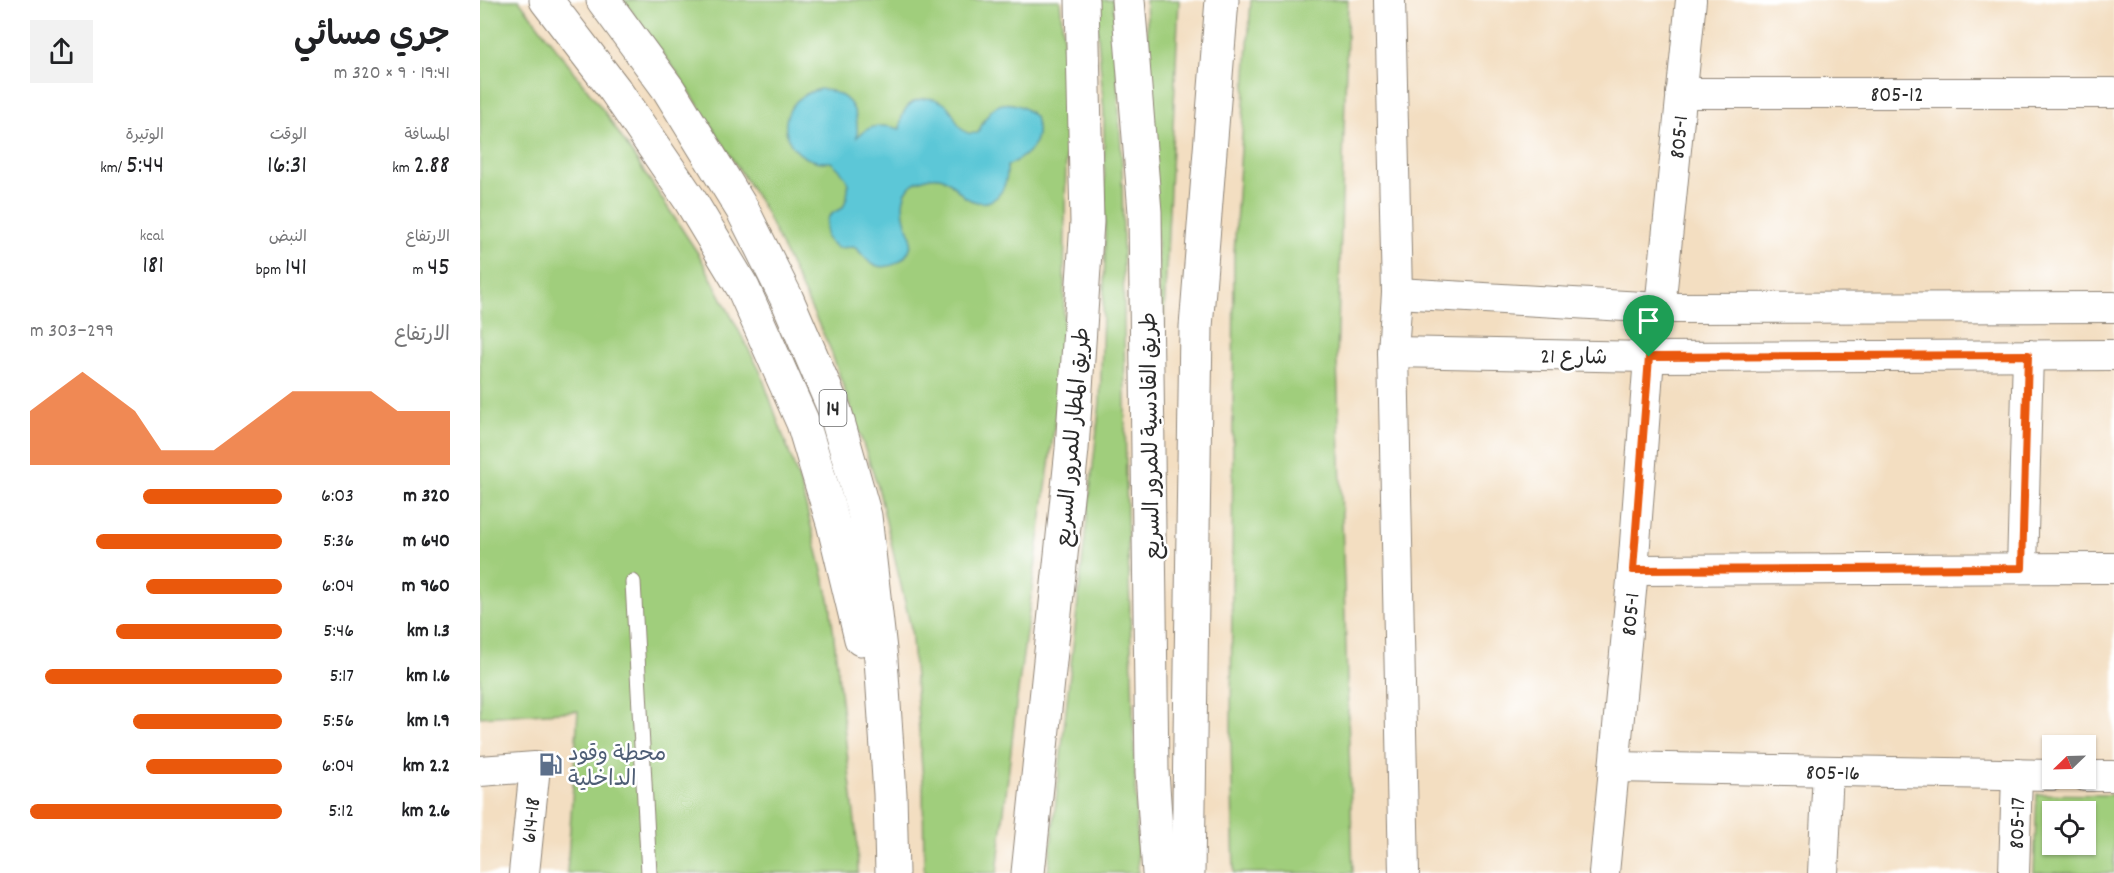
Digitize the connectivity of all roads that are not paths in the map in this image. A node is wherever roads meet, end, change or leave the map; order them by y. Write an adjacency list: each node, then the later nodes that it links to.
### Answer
1 (546, 0): 28 (highway, 14)
2 (603, 0): 28 (highway, 14)
3 (1082, 0): 32 (highway, طريق المطار للمرور السريع)
4 (1128, 0): 33 (highway, طريق القادسية للمرور السريع)
5 (1222, 0): 34 (highway)
6 (1390, 0): 10 (street)
7 (1690, 0): 8 (street, 805-1)
8 (1681, 93): 9 (street, 805-12); 12 (street, 805-1)
9 (2114, 93)
10 (1397, 293): 12 (street); 13 (street)
11 (2114, 307): 12 (street)
12 (1660, 308)
13 (1393, 352): 16 (street, شارع 21); 35 (street)
14 (2028, 355): 15 (street, شارع 21); 16 (street, شارع 21); 17 (street)
15 (2114, 355)
16 (1649, 357): 19 (street, 805-1)
17 (2022, 568): 18 (street); 19 (street)
18 (2114, 568)
19 (1633, 570): 21 (street, 805-1)
20 (633, 582): 30 (lane)
21 (1614, 767): 23 (street, 805-16); 36 (street, 805-1)
22 (480, 771): 29 (street, 614-18)
23 (1828, 771): 24 (street, 805-16); 37 (street)
24 (2017, 774): 25 (street, 805-16); 38 (street, 805-17)
25 (2042, 775)
26 (2096, 776): 27 (street)
27 (2114, 776)
28 (890, 794): 31 (highway, 14)
29 (524, 873)
30 (649, 873)
31 (892, 873)
32 (1028, 873)
33 (1159, 873)
34 (1188, 873)
35 (1404, 873)
36 (1604, 873)
37 (1823, 873)
38 (2014, 873)

